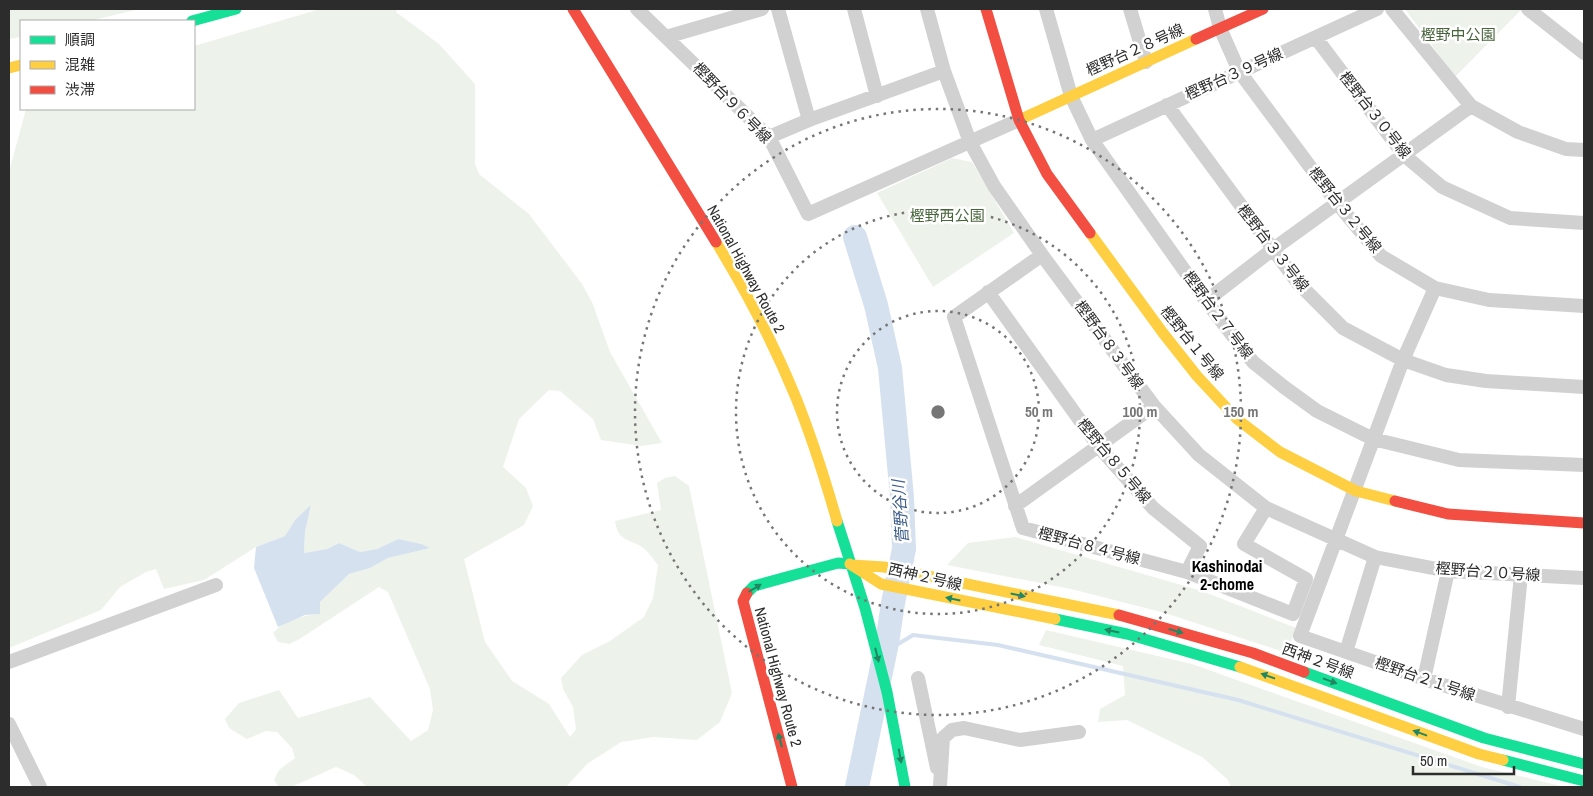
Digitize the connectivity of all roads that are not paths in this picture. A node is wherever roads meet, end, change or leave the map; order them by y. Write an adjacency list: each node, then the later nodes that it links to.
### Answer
1 (236, 9): 16 (main road)
2 (573, 9): 55 (main road, National Highway Route 2)
3 (637, 9): 18 (street, 樫野台９６号線)
4 (762, 9): 18 (street)
5 (778, 9): 28 (street)
6 (854, 9): 24 (street)
7 (927, 9): 22 (street)
8 (986, 9): 29 (main road, 樫野台１号線)
9 (1046, 9): 25 (street, 樫野台２７号線)
10 (1130, 9): 21 (street)
11 (1215, 9): 17 (street, 樫野台３２号線)
12 (1263, 9): 17 (main road, 樫野台２８号線)
13 (1377, 9): 19 (street, 樫野台３９号線)
14 (1392, 9): 27 (street)
15 (1528, 9): 20 (street)
16 (195, 20)
17 (1220, 28): 21 (main road, 樫野台２８号線); 23 (street, 樫野台３２号線)
18 (666, 37): 30 (street, 樫野台９６号線)
19 (1316, 38): 23 (street, 樫野台３９号線); 34 (street, 樫野台３０号線)
20 (1584, 53)
21 (1146, 62): 25 (main road, 樫野台２８号線)
22 (944, 71): 24 (street); 32 (street)
23 (1239, 71): 26 (street, 樫野台３９号線); 35 (street, 樫野台３２号線)
24 (877, 96): 28 (street)
25 (1071, 96): 29 (main road, 樫野台２８号線); 31 (street, 樫野台２７号線)
26 (1167, 104): 31 (street, 樫野台３９号線); 37 (street, 樫野台３３号線)
27 (1471, 106): 33 (street); 34 (street)
28 (809, 120): 30 (street)
29 (1020, 120): 32 (street, 樫野台９６号線); 49 (main road, 樫野台１号線)
30 (769, 137): 32 (street, 樫野台９６号線)
31 (1092, 140): 41 (street, 樫野台２７号線)
32 (970, 142): 38 (street, 樫野台８３号線)
33 (1584, 150)
34 (1404, 155): 35 (street); 36 (street, 樫野台３０号線)
35 (1337, 203): 37 (street); 39 (street, 樫野台３２号線)
36 (1584, 222)
37 (1272, 250): 41 (street); 43 (street, 樫野台３３号線)
38 (1042, 255): 40 (street, 樫野台８４号線); 45 (street, 樫野台８３号線)
39 (1435, 288): 42 (street, 樫野台３２号線); 43 (street, 樫野台２１号線)
40 (988, 292): 47 (street, 樫野台８５号線); 50 (street, 樫野台８４号線)
41 (1206, 301): 46 (street, 樫野台２７号線)
42 (1584, 306)
43 (1403, 360): 44 (street, 樫野台３３号線); 46 (street, 樫野台２１号線)
44 (1584, 387)
45 (1154, 406): 47 (street); 51 (street, 樫野台８３号線)
46 (1373, 439): 48 (street, 樫野台２７号線); 49 (street, 樫野台２１号線)
47 (1098, 447): 50 (street); 57 (street, 樫野台８５号線)
48 (1584, 466)
49 (1356, 490): 52 (main road, 樫野台１号線); 53 (street, 樫野台２１号線)
50 (1015, 506): 57 (street, 樫野台８４号線)
51 (1266, 508): 53 (street, 樫野台８３号線); 57 (street, 樫野台８４号線)
52 (1584, 523)
53 (1337, 540): 54 (street, 樫野台２０号線); 61 (street, 樫野台２１号線)
54 (1375, 557): 56 (street, 樫野台２０号線); 61 (street)
55 (850, 564): 69 (main road, 西神２号線, one-way to 69); 70 (main road, 西神２号線, one-way to 55); 72 (main road, National Highway Route 2, one-way to 55); 73 (main road, National Highway Route 2, one-way to 73)
56 (1448, 571): 58 (street, 樫野台２０号線); 64 (street)
57 (1187, 572)
58 (1521, 575): 59 (street, 樫野台２０号線); 65 (street)
59 (1584, 578)
60 (216, 585): 62 (street)
61 (1346, 652): 64 (street, 樫野台２１号線)
62 (9, 662)
63 (918, 678): 74 (street)
64 (1424, 680): 65 (street, 樫野台２１号線)
65 (1508, 707): 67 (street, 樫野台２１号線)
66 (9, 724): 71 (street)
67 (1584, 729)
68 (1079, 732): 74 (street)
69 (1584, 764)
70 (1584, 781)
71 (40, 787)
72 (792, 787)
73 (905, 787)
74 (940, 787)

